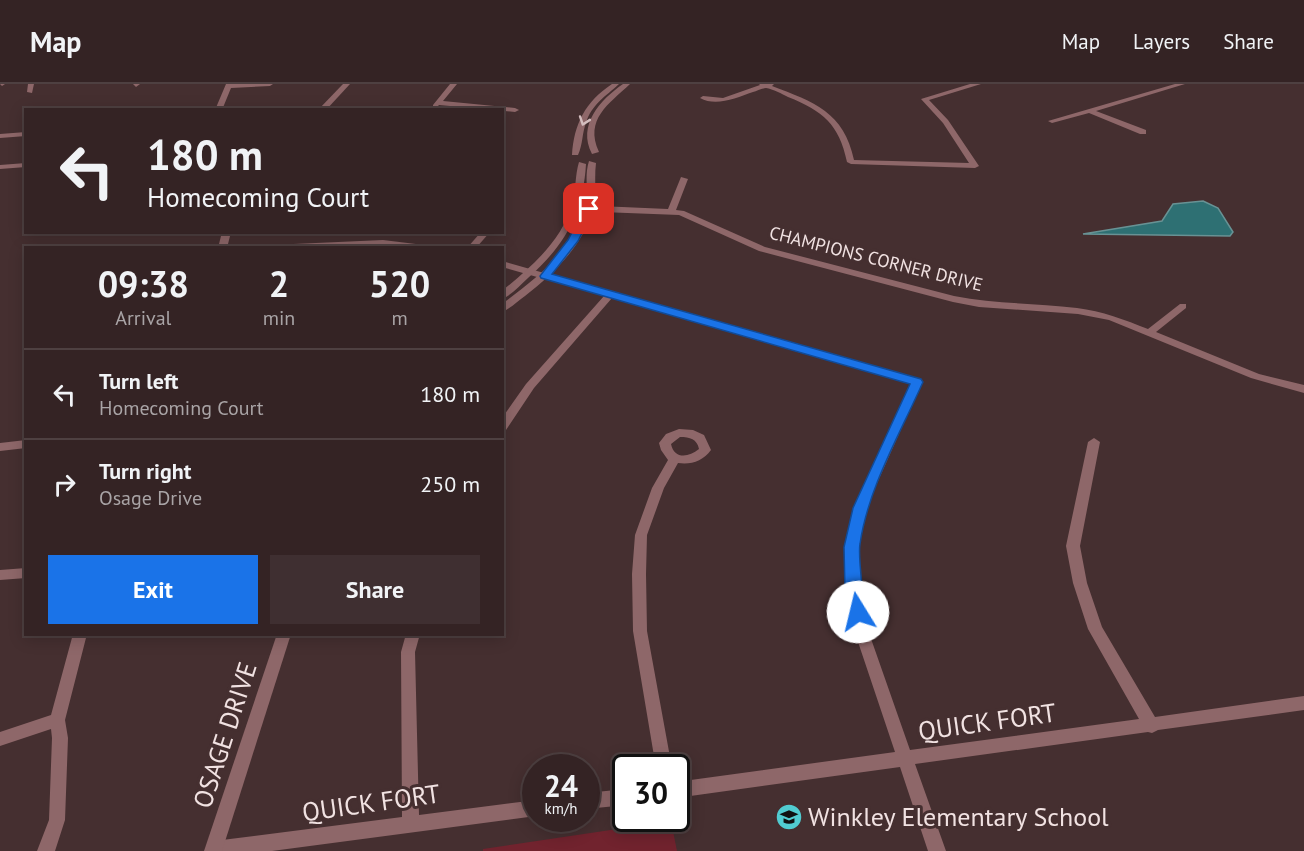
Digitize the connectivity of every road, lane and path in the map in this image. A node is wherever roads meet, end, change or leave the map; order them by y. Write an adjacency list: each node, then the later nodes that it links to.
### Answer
1 (270, 84): 8 (street)
2 (346, 84): 13 (street)
3 (454, 84): 11 (street)
4 (616, 84): 23 (street, one-way to 23)
5 (627, 84): 22 (street)
6 (978, 84): 9 (street)
7 (1182, 84): 17 (street)
8 (229, 85): 12 (street)
9 (766, 85): 10 (street)
10 (703, 98)
11 (435, 106): 14 (street)
12 (219, 108)
13 (323, 108)
14 (475, 108)
15 (504, 109): 16 (street)
16 (515, 110)
17 (1090, 111): 18 (street); 19 (street)
18 (1052, 121)
19 (1143, 132)
20 (24, 134): 21 (street)
21 (0, 136)
22 (595, 152): 23 (street); 24 (street)
23 (574, 153): 25 (street)
24 (592, 163): 25 (street); 30 (street)
25 (582, 164): 29 (street)
26 (24, 165): 27 (street)
27 (0, 167)
28 (684, 179): 31 (street)
29 (576, 208): 30 (street, CHAMPIONS CORNER DRIVE); 37 (street)
30 (589, 209): 31 (street, CHAMPIONS CORNER DRIVE); 38 (street)
31 (671, 212): 43 (street, CHAMPIONS CORNER DRIVE)
32 (484, 234): 35 (street)
33 (315, 246): 34 (street)
34 (407, 246)
35 (473, 246)
36 (504, 265): 37 (street)
37 (532, 272): 38 (street); 39 (street)
38 (545, 276): 40 (street); 42 (street)
39 (504, 294)
40 (611, 294): 45 (street); 60 (street)
41 (1183, 306): 43 (street)
42 (504, 307)
43 (1150, 332): 44 (street, CHAMPIONS CORNER DRIVE)
44 (1304, 389)
45 (504, 424)
46 (1094, 442): 57 (street)
47 (24, 444): 48 (street)
48 (0, 447)
49 (675, 458): 59 (street)
50 (24, 573): 51 (street)
51 (0, 575)
52 (79, 636): 56 (street)
53 (283, 636): 64 (street, OSAGE DRIVE)
54 (412, 636): 63 (street)
55 (1304, 703): 57 (street, QUICK FORT)
56 (57, 720): 58 (street); 65 (street)
57 (1152, 726): 60 (street, QUICK FORT)
58 (0, 739)
59 (662, 754)
60 (904, 759): 61 (street, QUICK FORT); 66 (street)
61 (690, 788)
62 (522, 810): 63 (street, QUICK FORT)
63 (411, 824): 64 (street, QUICK FORT)
64 (214, 850)
65 (46, 851)
66 (937, 851)

